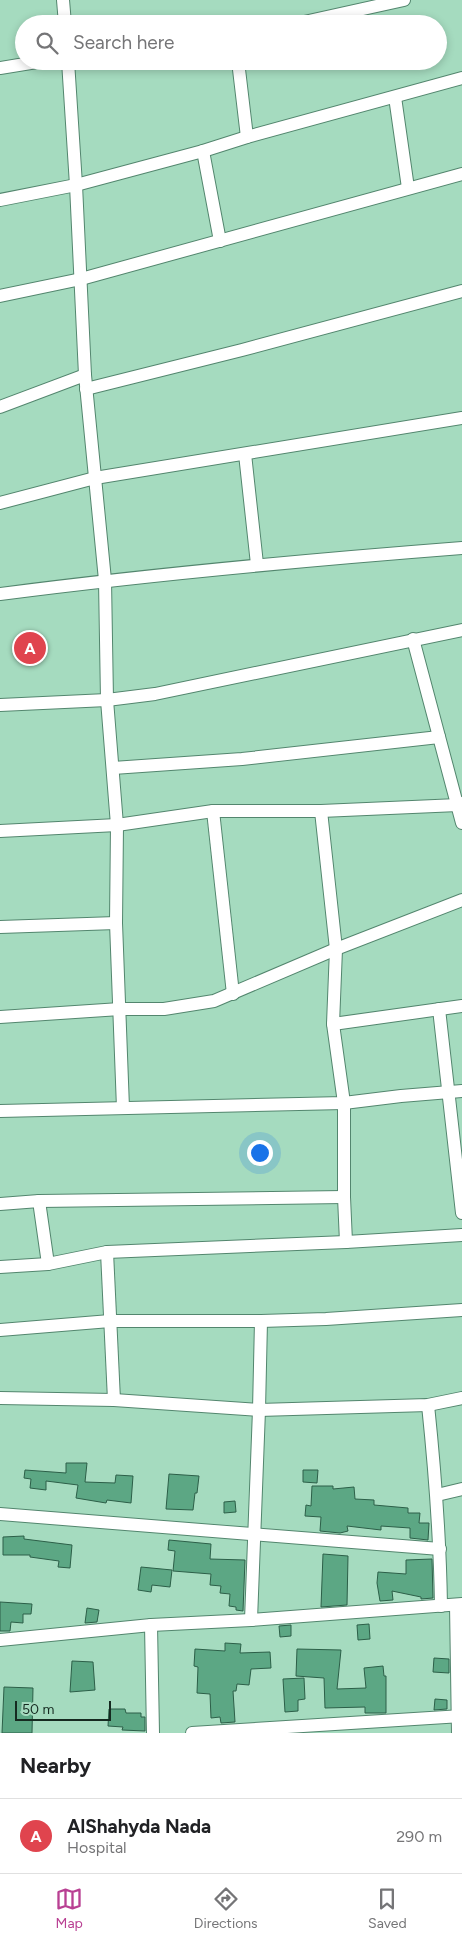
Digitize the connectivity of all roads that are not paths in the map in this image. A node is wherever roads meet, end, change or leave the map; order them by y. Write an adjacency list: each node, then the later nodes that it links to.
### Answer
1 (63, 0): 4 (street)
2 (404, 0): 3 (street)
3 (369, 4): 5 (street)
4 (64, 15)
5 (328, 15)
6 (15, 66): 7 (street)
7 (0, 68)
8 (69, 70): 15 (street)
9 (239, 70): 12 (street)
10 (462, 78): 11 (street)
11 (396, 97): 12 (street); 16 (street)
12 (247, 137): 13 (street)
13 (203, 152): 15 (street); 18 (street)
14 (462, 174): 16 (street)
15 (76, 185): 17 (street); 19 (street)
16 (408, 188): 18 (street)
17 (0, 200)
18 (220, 241): 19 (street)
19 (81, 279): 21 (street); 22 (street)
20 (462, 291): 23 (street)
21 (0, 296)
22 (85, 375): 23 (street); 24 (street)
23 (86, 389): 27 (street)
24 (0, 408)
25 (462, 418): 26 (street)
26 (245, 454): 27 (street); 30 (street)
27 (95, 478): 28 (street); 31 (street)
28 (0, 503)
29 (462, 548): 30 (street)
30 (257, 564): 31 (street)
31 (105, 580): 32 (street); 35 (street)
32 (0, 594)
33 (462, 630): 34 (street)
34 (413, 639): 35 (street); 37 (street)
35 (107, 700): 36 (street); 38 (street)
36 (0, 705)
37 (439, 737): 38 (street); 39 (street)
38 (113, 768): 43 (street)
39 (460, 804): 41 (street); 42 (street)
40 (213, 811): 41 (street); 43 (street); 49 (street)
41 (322, 811): 48 (street)
42 (462, 824)
43 (117, 825): 44 (street); 46 (street)
44 (0, 830)
45 (462, 900): 48 (street)
46 (116, 923): 47 (street); 51 (street)
47 (0, 927)
48 (336, 949): 49 (street); 54 (street)
49 (233, 994): 51 (street)
50 (462, 1006): 52 (street)
51 (120, 1009): 53 (street); 57 (street)
52 (438, 1009): 54 (street); 55 (street)
53 (0, 1017)
54 (333, 1024): 56 (street)
55 (456, 1092): 56 (street); 60 (street)
56 (344, 1103): 57 (street); 59 (street)
57 (123, 1108): 58 (street)
58 (0, 1110)
59 (344, 1197): 61 (street); 65 (street)
60 (461, 1199): 63 (street)
61 (40, 1201): 62 (street); 67 (street)
62 (0, 1204)
63 (462, 1212)
64 (462, 1235): 65 (street)
65 (346, 1242): 66 (street)
66 (107, 1252): 67 (street); 70 (street)
67 (48, 1264): 68 (street)
68 (0, 1266)
69 (462, 1310): 71 (street)
70 (110, 1321): 71 (street); 72 (street); 75 (street)
71 (261, 1321): 77 (street)
72 (0, 1330)
73 (0, 1398): 75 (street)
74 (462, 1398): 76 (street)
75 (114, 1400): 77 (street)
76 (428, 1405): 77 (street); 79 (street)
77 (259, 1410): 81 (street)
78 (462, 1489): 79 (street)
79 (437, 1495): 82 (street)
80 (0, 1514): 81 (street)
81 (254, 1535): 82 (street); 85 (street)
82 (440, 1549): 84 (street)
83 (459, 1604): 84 (street); 88 (street)
84 (441, 1606): 85 (street)
85 (251, 1620): 86 (street)
86 (151, 1624): 87 (street); 89 (street)
87 (0, 1640)
88 (460, 1716): 90 (street); 91 (street)
89 (153, 1733)
90 (192, 1733)
91 (458, 1733)

